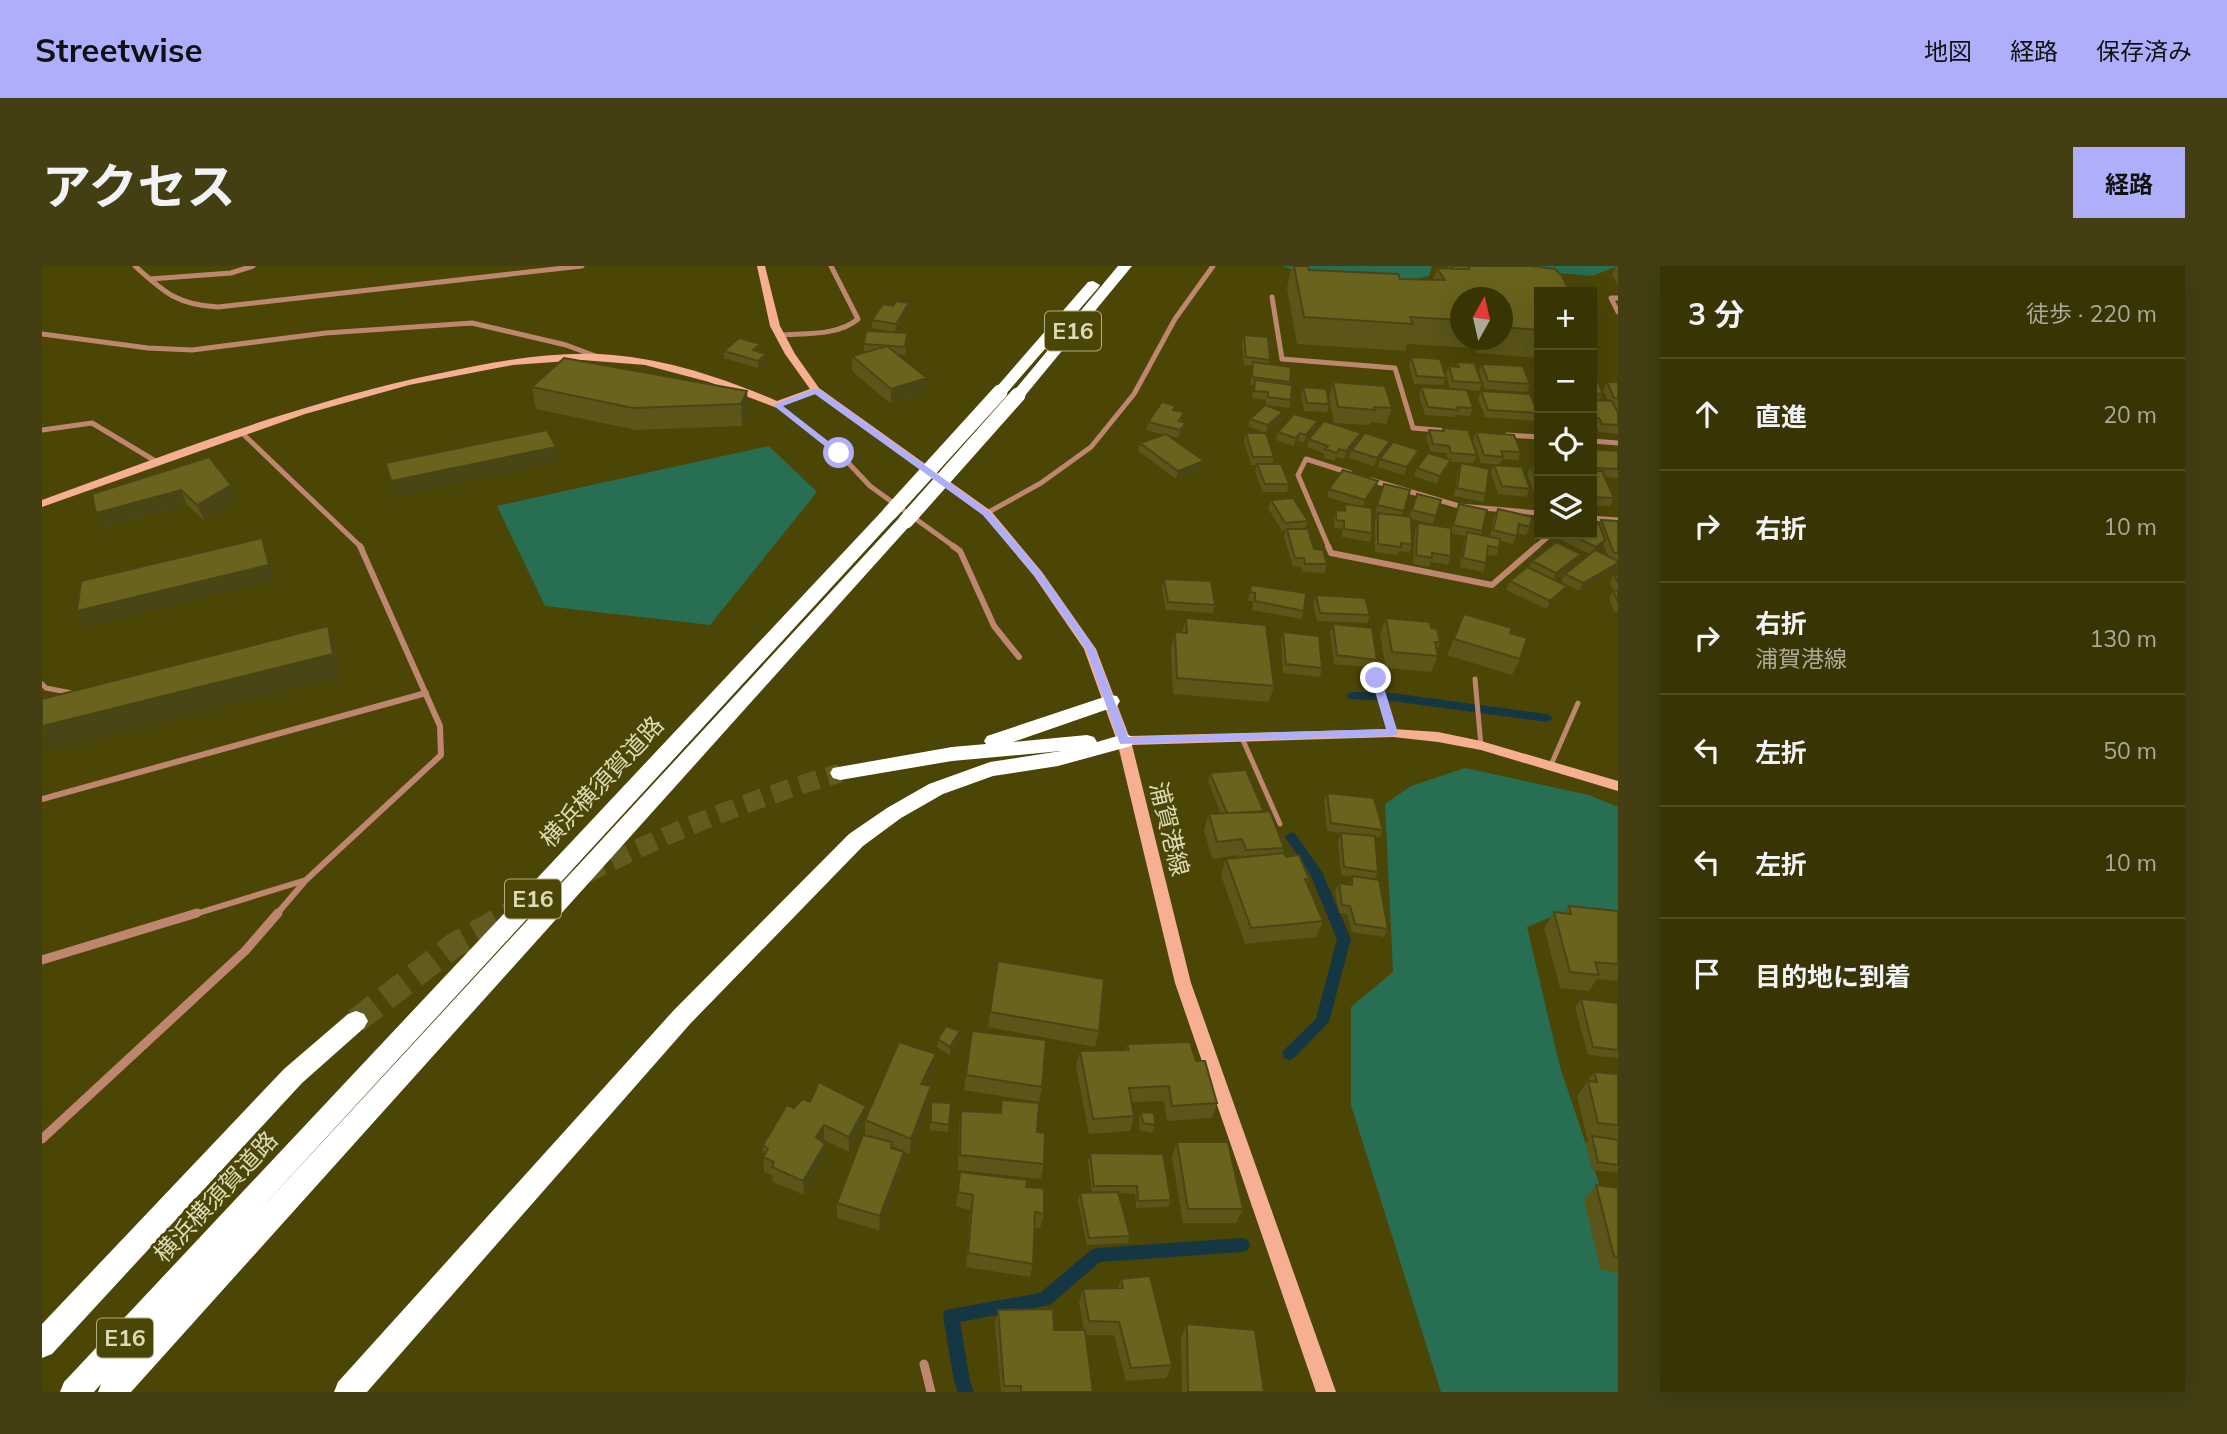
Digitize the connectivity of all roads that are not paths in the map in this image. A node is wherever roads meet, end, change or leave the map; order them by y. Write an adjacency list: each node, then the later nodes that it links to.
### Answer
1 (135, 266): 10 (street)
2 (253, 266): 10 (street)
3 (582, 266): 9 (street)
4 (761, 266): 15 (main road, 浦賀港線)
5 (831, 266): 15 (street)
6 (1108, 266): 32 (highway, 横浜横須賀道路 / E16, bridge)
7 (1125, 266): 32 (highway, 横浜横須賀道路 / E16, bridge)
8 (1213, 266): 30 (street)
9 (532, 269): 10 (street)
10 (150, 279)
11 (1272, 297): 21 (street)
12 (1618, 298): 13 (street)
13 (1618, 312)
14 (42, 334): 16 (street)
15 (780, 335): 17 (main road, 浦賀港線)
16 (600, 357): 18 (main road); 20 (main road)
17 (816, 390): 18 (main road); 30 (main road, 浦賀港線)
18 (777, 405): 36 (street)
19 (42, 430): 26 (street)
20 (241, 432): 26 (main road); 41 (street)
21 (1463, 432)
22 (1501, 434): 23 (street)
23 (1534, 437)
24 (1597, 441): 25 (street)
25 (1618, 443)
26 (158, 462): 29 (main road)
27 (1354, 474): 35 (street)
28 (1367, 478): 31 (street)
29 (42, 504)
30 (987, 513): 42 (main road, 浦賀港線)
31 (1534, 513)
32 (898, 517): 60 (highway, 横浜横須賀道路 / E16); 61 (highway, 横浜横須賀道路 / E16)
33 (1597, 518): 34 (street)
34 (1618, 520)
35 (1545, 539)
36 (1018, 656)
37 (1376, 678): 44 (lane)
38 (1475, 679): 47 (lane)
39 (42, 684): 40 (lane)
40 (77, 693)
41 (426, 693): 52 (street); 54 (street)
42 (1110, 701): 46 (main road, 浦賀港線); 48 (highway)
43 (1578, 703): 49 (lane)
44 (1393, 733): 45 (main road); 47 (main road)
45 (1242, 738): 46 (main road); 53 (lane)
46 (1124, 741): 48 (highway); 62 (highway); 64 (main road, 浦賀港線)
47 (1481, 746): 49 (main road)
48 (952, 754): 50 (highway)
49 (1551, 765): 51 (main road)
50 (840, 774)
51 (1618, 786)
52 (42, 799)
53 (1280, 824)
54 (306, 880): 55 (street); 57 (street)
55 (42, 960)
56 (356, 1021): 58 (highway)
57 (42, 1139)
58 (42, 1344)
59 (924, 1364): 63 (street)
60 (74, 1392)
61 (112, 1392)
62 (348, 1392)
63 (931, 1392)
64 (1326, 1392)

